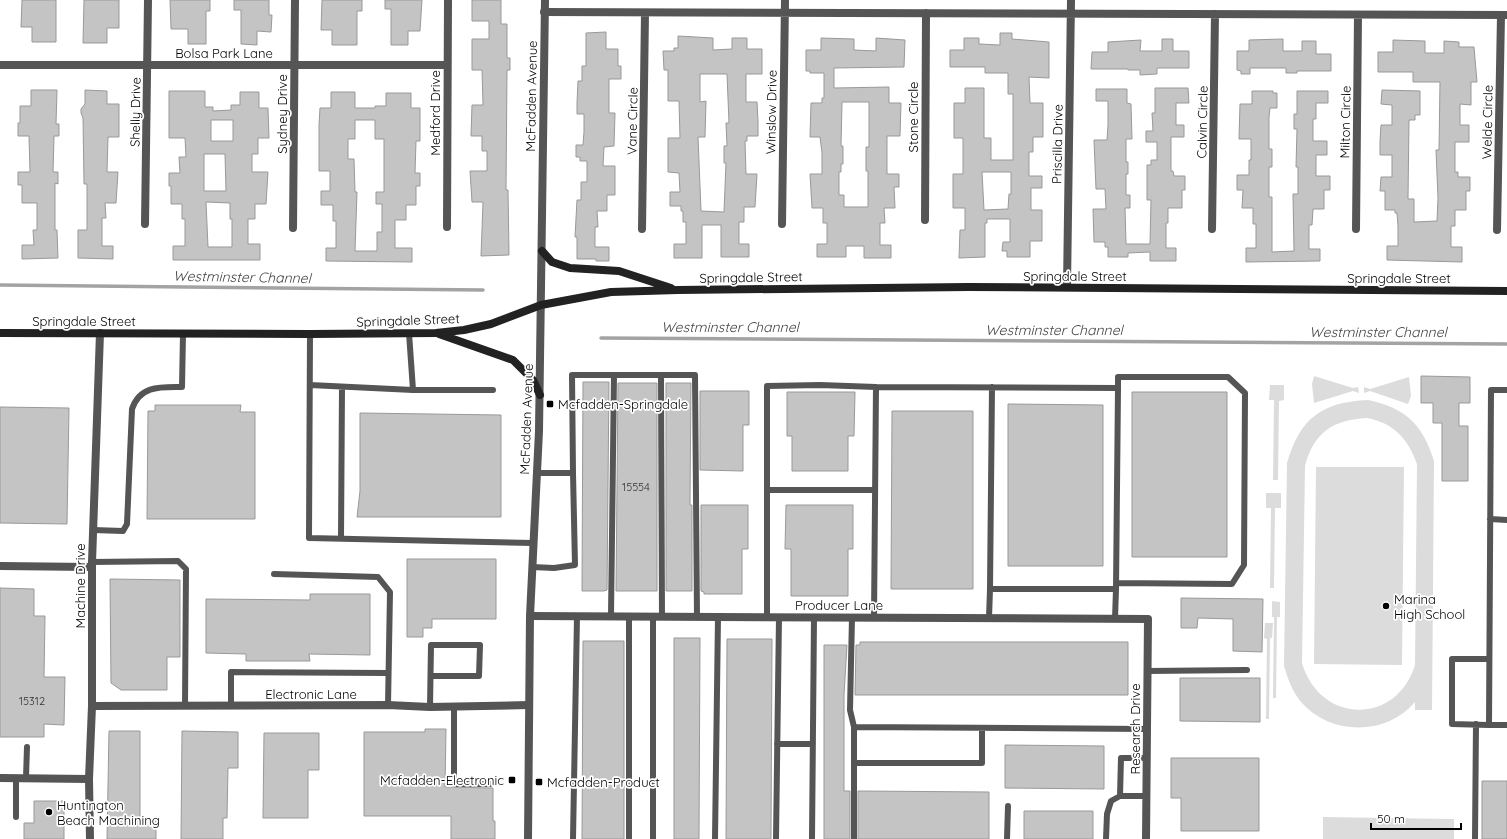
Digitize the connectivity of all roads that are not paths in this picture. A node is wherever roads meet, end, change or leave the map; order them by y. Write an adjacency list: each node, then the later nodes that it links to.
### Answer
1 (148, 0): 16 (street, Shelly Drive)
2 (295, 0): 17 (street, Sydney Drive)
3 (448, 0): 18 (street, Medford Drive)
4 (544, 0): 7 (street, McFadden Avenue)
5 (785, 0): 9 (street, Winslow Drive)
6 (1071, 0): 11 (street, Priscilla Drive)
7 (544, 12): 8 (street); 28 (street, McFadden Avenue)
8 (645, 12): 9 (street); 24 (street, Vane Circle)
9 (785, 13): 10 (street); 21 (street, Winslow Drive)
10 (926, 13): 11 (street); 19 (street, Stone Circle)
11 (1070, 14): 12 (street); 29 (street, Priscilla Drive)
12 (1215, 14): 13 (street); 25 (street, Calvin Circle)
13 (1358, 15): 14 (street); 26 (street, Milton Circle)
14 (1504, 15): 27 (street, Welde Circle)
15 (0, 65): 16 (street, Bolsa Park Lane)
16 (148, 65): 17 (street, Bolsa Park Lane); 20 (street, Shelly Drive)
17 (294, 65): 18 (street, Bolsa Park Lane); 23 (street, Sydney Drive)
18 (447, 65): 22 (street, Medford Drive)
19 (925, 220)
20 (145, 224)
21 (782, 224)
22 (447, 227)
23 (293, 228)
24 (642, 229)
25 (1212, 229)
26 (1356, 229)
27 (1497, 230)
28 (542, 252): 30 (main road); 32 (street, McFadden Avenue)
29 (1067, 288): 30 (main road, Springdale Street); 31 (main road, Springdale Street)
30 (678, 290): 32 (main road, Springdale Street)
31 (1507, 291)
32 (541, 305): 36 (main road, Springdale Street); 49 (street, McFadden Avenue)
33 (0, 333): 34 (main road, Springdale Street)
34 (100, 333): 37 (main road, Springdale Street); 56 (street, Machine Drive)
35 (409, 333): 36 (main road, Springdale Street); 38 (main road, Springdale Street); 46 (lane)
36 (436, 333): 49 (main road)
37 (183, 334): 38 (main road, Springdale Street); 56 (lane)
38 (310, 334): 41 (lane)
39 (614, 375): 40 (lane); 51 (lane); 67 (lane)
40 (661, 375): 70 (lane); 71 (lane)
41 (310, 385): 42 (lane); 57 (lane)
42 (342, 387): 46 (lane); 57 (lane)
43 (876, 387): 44 (lane); 52 (lane); 53 (lane)
44 (992, 387): 45 (lane); 64 (lane)
45 (1118, 388): 63 (lane); 63 (lane)
46 (413, 390): 47 (lane)
47 (493, 390)
48 (1507, 390): 54 (lane)
49 (540, 395): 50 (street, McFadden Avenue)
50 (537, 473): 51 (lane); 58 (street, McFadden Avenue)
51 (573, 473): 61 (lane)
52 (767, 490): 53 (lane); 73 (lane)
53 (874, 490): 77 (lane)
54 (1490, 519): 55 (lane); 81 (lane)
55 (1507, 520)
56 (93, 530): 59 (street, Machine Drive)
57 (341, 538): 58 (lane)
58 (533, 543): 61 (street, McFadden Avenue)
59 (92, 564): 60 (street); 87 (street, Machine Drive); 88 (lane)
60 (0, 566)
61 (532, 567): 65 (street, McFadden Avenue)
62 (274, 574): 84 (lane)
63 (1116, 586): 64 (lane); 79 (lane)
64 (990, 589): 78 (lane)
65 (530, 616): 66 (street, Producer Lane); 86 (street, McFadden Avenue)
66 (577, 616): 67 (street, Producer Lane); 115 (lane)
67 (612, 616): 68 (street, Producer Lane)
68 (629, 616): 69 (street, Producer Lane); 116 (lane)
69 (653, 616): 70 (street, Producer Lane); 117 (lane)
70 (662, 616): 71 (street, Producer Lane)
71 (698, 616): 72 (street, Producer Lane)
72 (718, 617): 73 (street, Producer Lane); 118 (lane)
73 (767, 617): 74 (street, Producer Lane)
74 (779, 617): 75 (street, Producer Lane); 99 (lane)
75 (814, 617): 76 (street, Producer Lane); 100 (lane)
76 (852, 617): 77 (street, Producer Lane); 96 (lane)
77 (874, 618): 78 (street, Producer Lane)
78 (989, 618): 79 (street, Producer Lane)
79 (1115, 619): 80 (street, Producer Lane)
80 (1148, 619): 83 (street, Research Drive)
81 (1489, 659): 93 (lane); 94 (lane)
82 (1247, 670): 83 (lane)
83 (1147, 671): 98 (street, Research Drive)
84 (388, 673): 89 (lane); 90 (lane)
85 (431, 676): 85 (lane); 92 (lane)
86 (529, 705): 91 (street, Electronic Lane); 114 (street, McFadden Avenue)
87 (92, 706): 88 (street, Electronic Lane); 107 (street, Machine Drive)
88 (185, 706): 89 (street, Electronic Lane)
89 (230, 706): 90 (street, Electronic Lane)
90 (388, 706): 92 (street, Electronic Lane)
91 (454, 706): 92 (street, Electronic Lane); 108 (lane)
92 (430, 707)
93 (1476, 724): 94 (lane); 125 (lane)
94 (1489, 724): 95 (lane)
95 (1507, 725)
96 (854, 727): 97 (lane); 103 (lane)
97 (982, 728): 98 (lane); 103 (lane)
98 (1147, 729): 102 (street, Research Drive)
99 (778, 744): 100 (lane); 119 (lane)
100 (812, 744): 120 (lane)
101 (27, 747): 106 (lane)
102 (1146, 758): 109 (lane); 110 (street, Research Drive)
103 (854, 763): 121 (lane)
104 (0, 778): 105 (street)
105 (16, 778): 106 (street); 112 (lane)
106 (26, 778): 107 (street)
107 (89, 779): 113 (street, Machine Drive)
108 (490, 784)
109 (1120, 796): 110 (lane); 123 (lane)
110 (1146, 796): 124 (street, Research Drive)
111 (1008, 806): 122 (lane)
112 (16, 817)
113 (90, 839)
114 (528, 839)
115 (573, 839)
116 (628, 839)
117 (653, 839)
118 (715, 839)
119 (776, 839)
120 (812, 839)
121 (854, 839)
122 (1007, 839)
123 (1106, 839)
124 (1146, 839)
125 (1475, 839)

